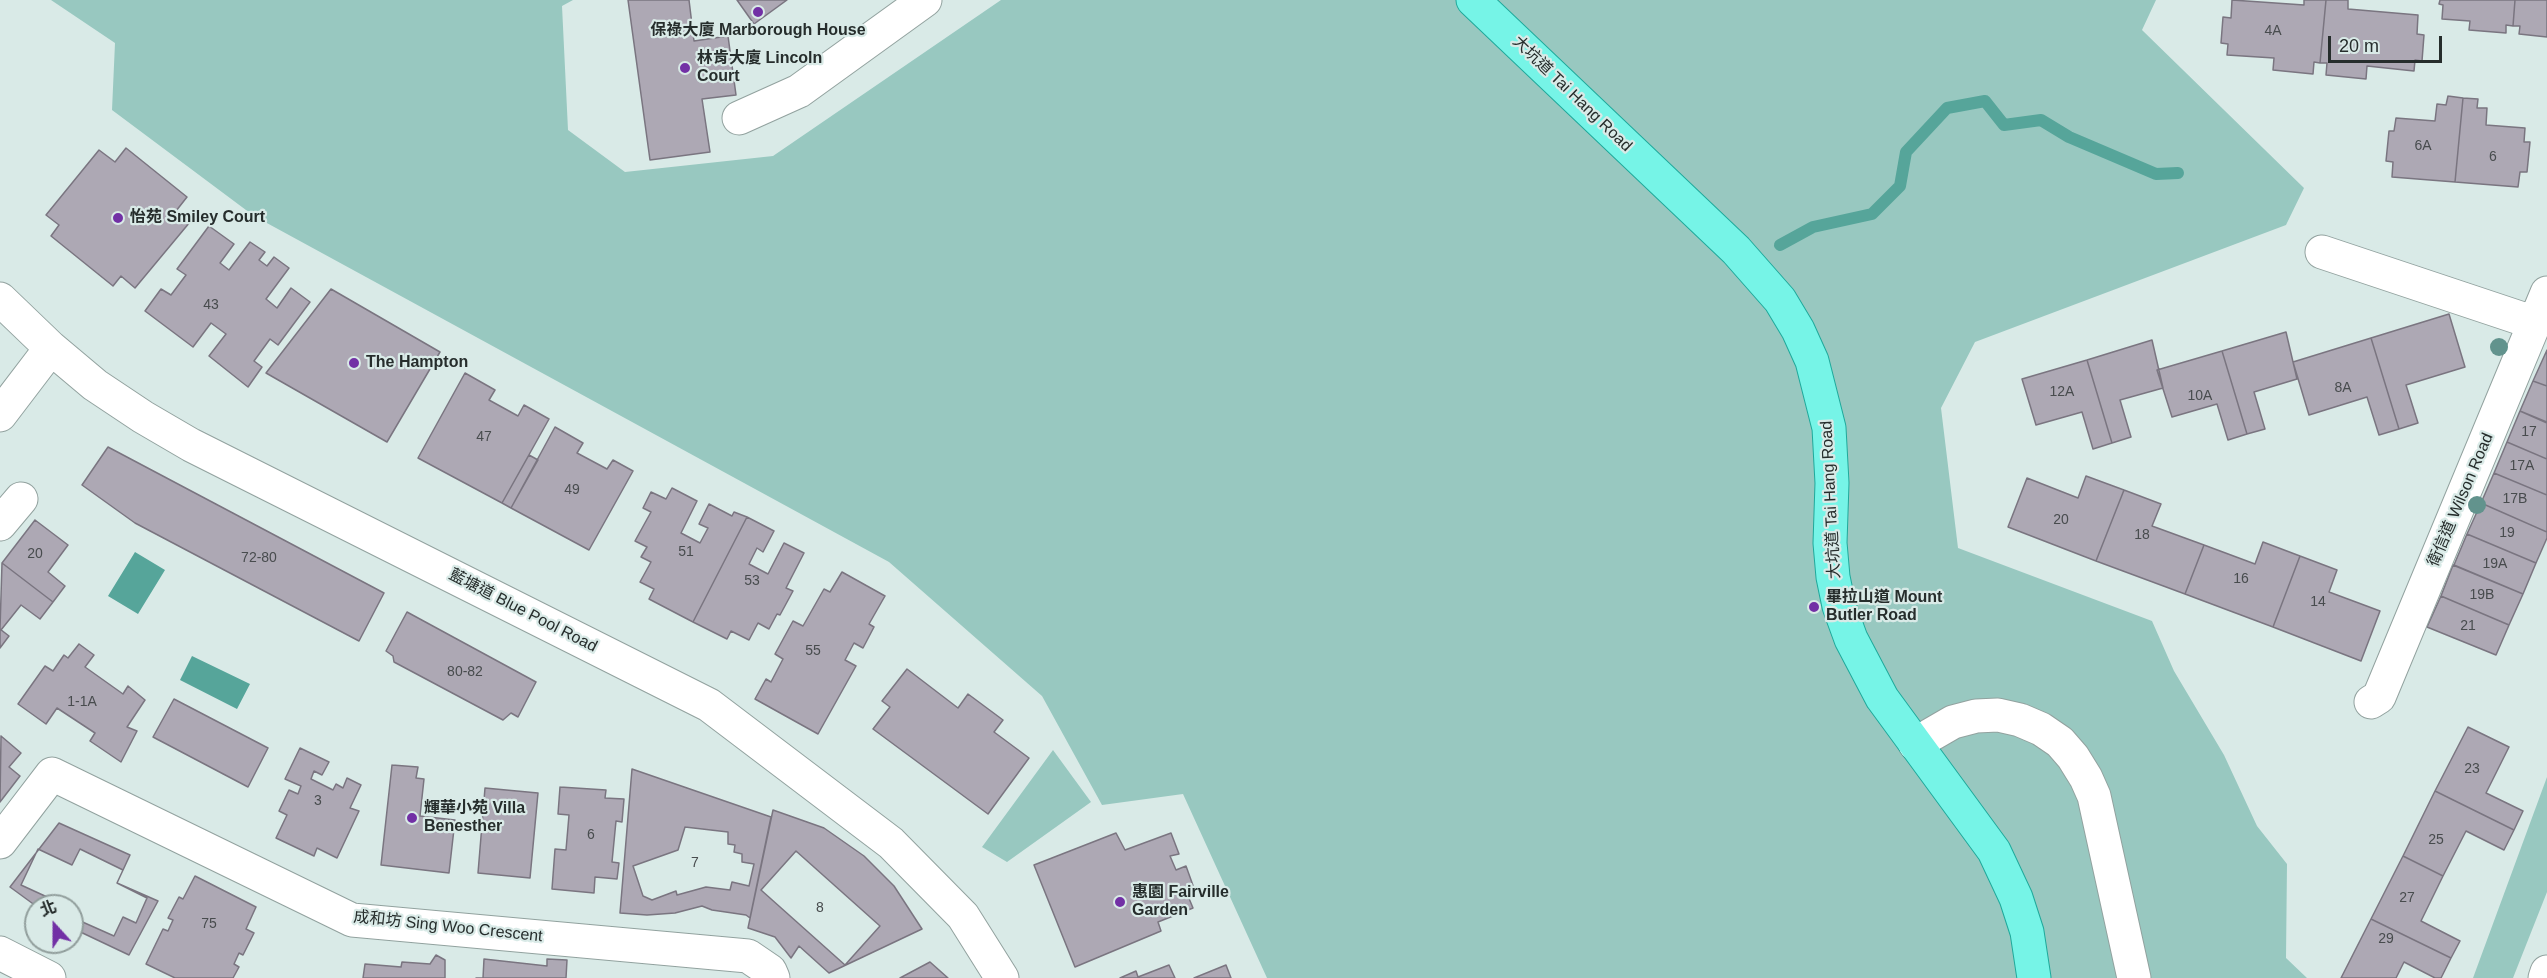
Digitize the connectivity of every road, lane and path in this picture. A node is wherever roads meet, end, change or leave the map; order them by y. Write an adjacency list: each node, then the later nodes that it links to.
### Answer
1 (925, 0): 3 (street)
2 (1473, 0): 12 (main road, 大坑道 Tai Hang Road)
3 (739, 118)
4 (2322, 252): 6 (street)
5 (0, 299): 7 (street, 藍塘道 Blue Pool Road)
6 (2541, 308): 11 (street, 衛信道 Wilson Road)
7 (51, 348): 8 (street); 18 (street, 藍塘道 Blue Pool Road)
8 (0, 415)
9 (21, 499): 10 (street)
10 (0, 524)
11 (2371, 702)
12 (1916, 744): 19 (main road, 大坑道 Tai Hang Road); 20 (street)
13 (0, 842): 17 (street, 成和坊 Sing Woo Crescent)
14 (0, 953): 16 (street)
15 (2547, 972): 21 (street)
16 (49, 978)
17 (773, 978)
18 (1002, 978)
19 (2034, 978)
20 (2134, 978)
21 (2545, 978)

